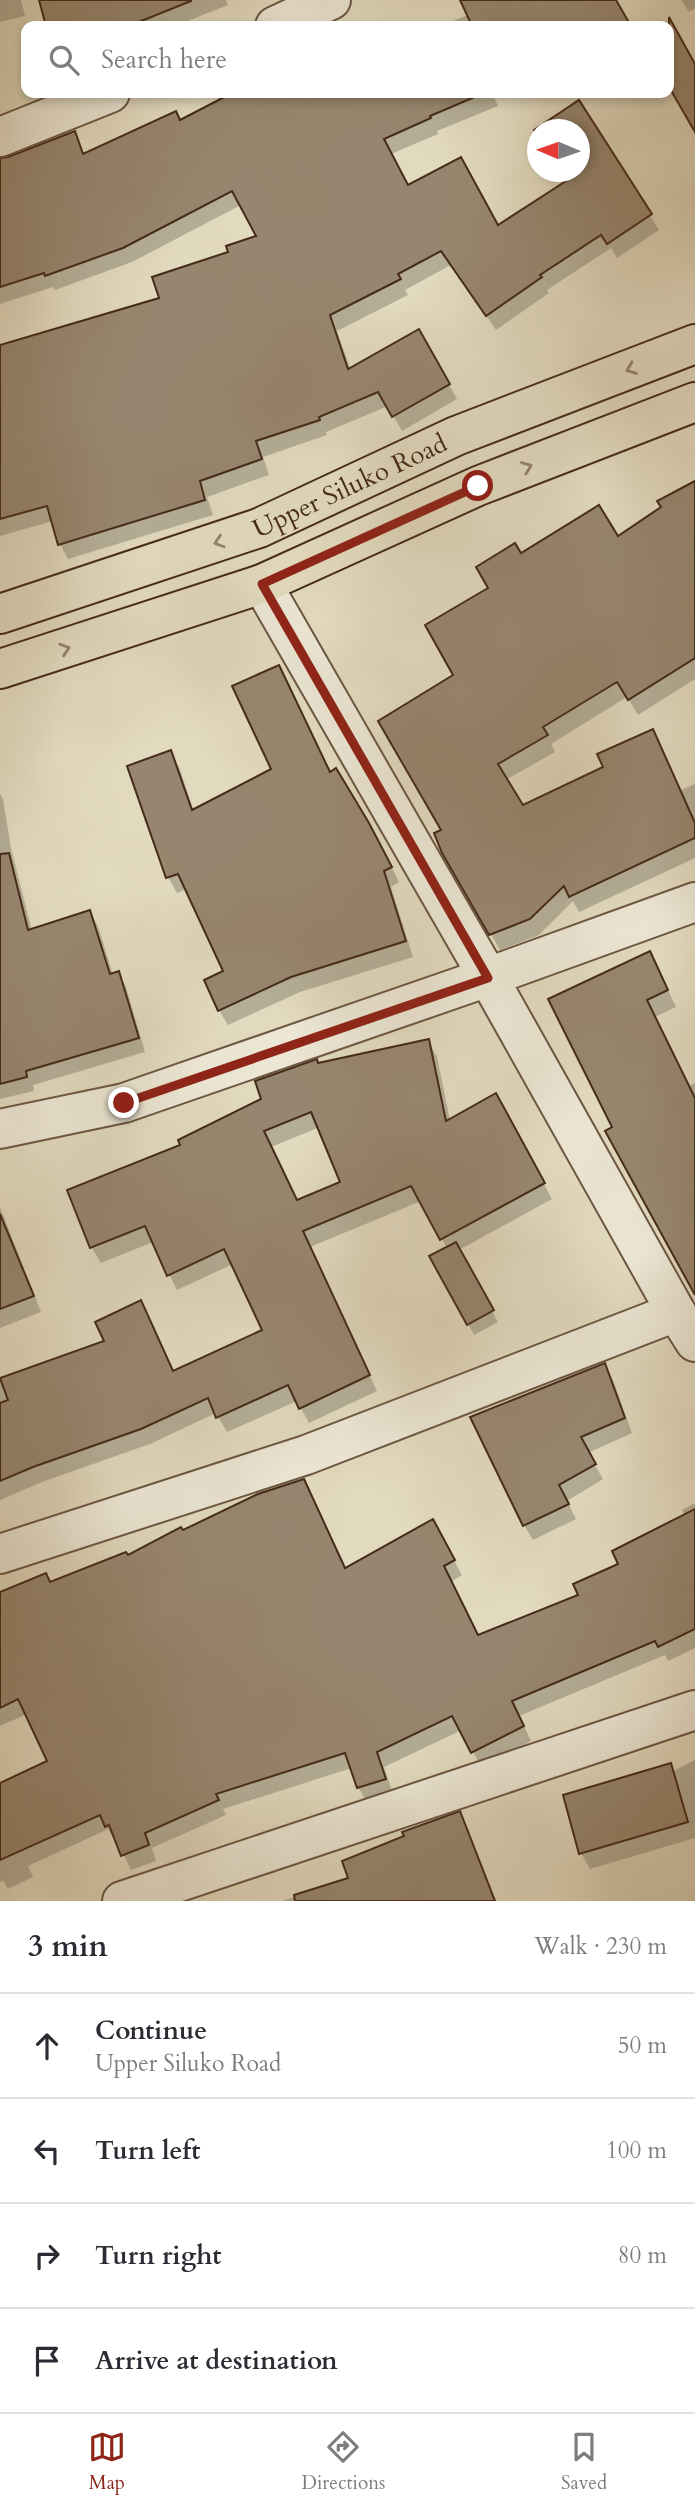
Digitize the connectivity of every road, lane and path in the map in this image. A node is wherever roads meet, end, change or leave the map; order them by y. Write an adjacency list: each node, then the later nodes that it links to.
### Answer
1 (331, 0): 2 (street)
2 (286, 21)
3 (98, 98): 4 (street)
4 (0, 137)
5 (695, 344): 8 (main road, Upper Siluko Road, one-way to 8)
6 (695, 402): 7 (main road, Upper Siluko Road, one-way to 6)
7 (262, 584): 9 (main road, Upper Siluko Road, one-way to 7); 11 (street)
8 (0, 614)
9 (0, 669)
10 (695, 902): 11 (street)
11 (488, 978): 12 (street); 13 (street)
12 (0, 1129)
13 (690, 1333): 14 (street)
14 (0, 1554)
15 (695, 1710): 16 (street)
16 (122, 1901)

